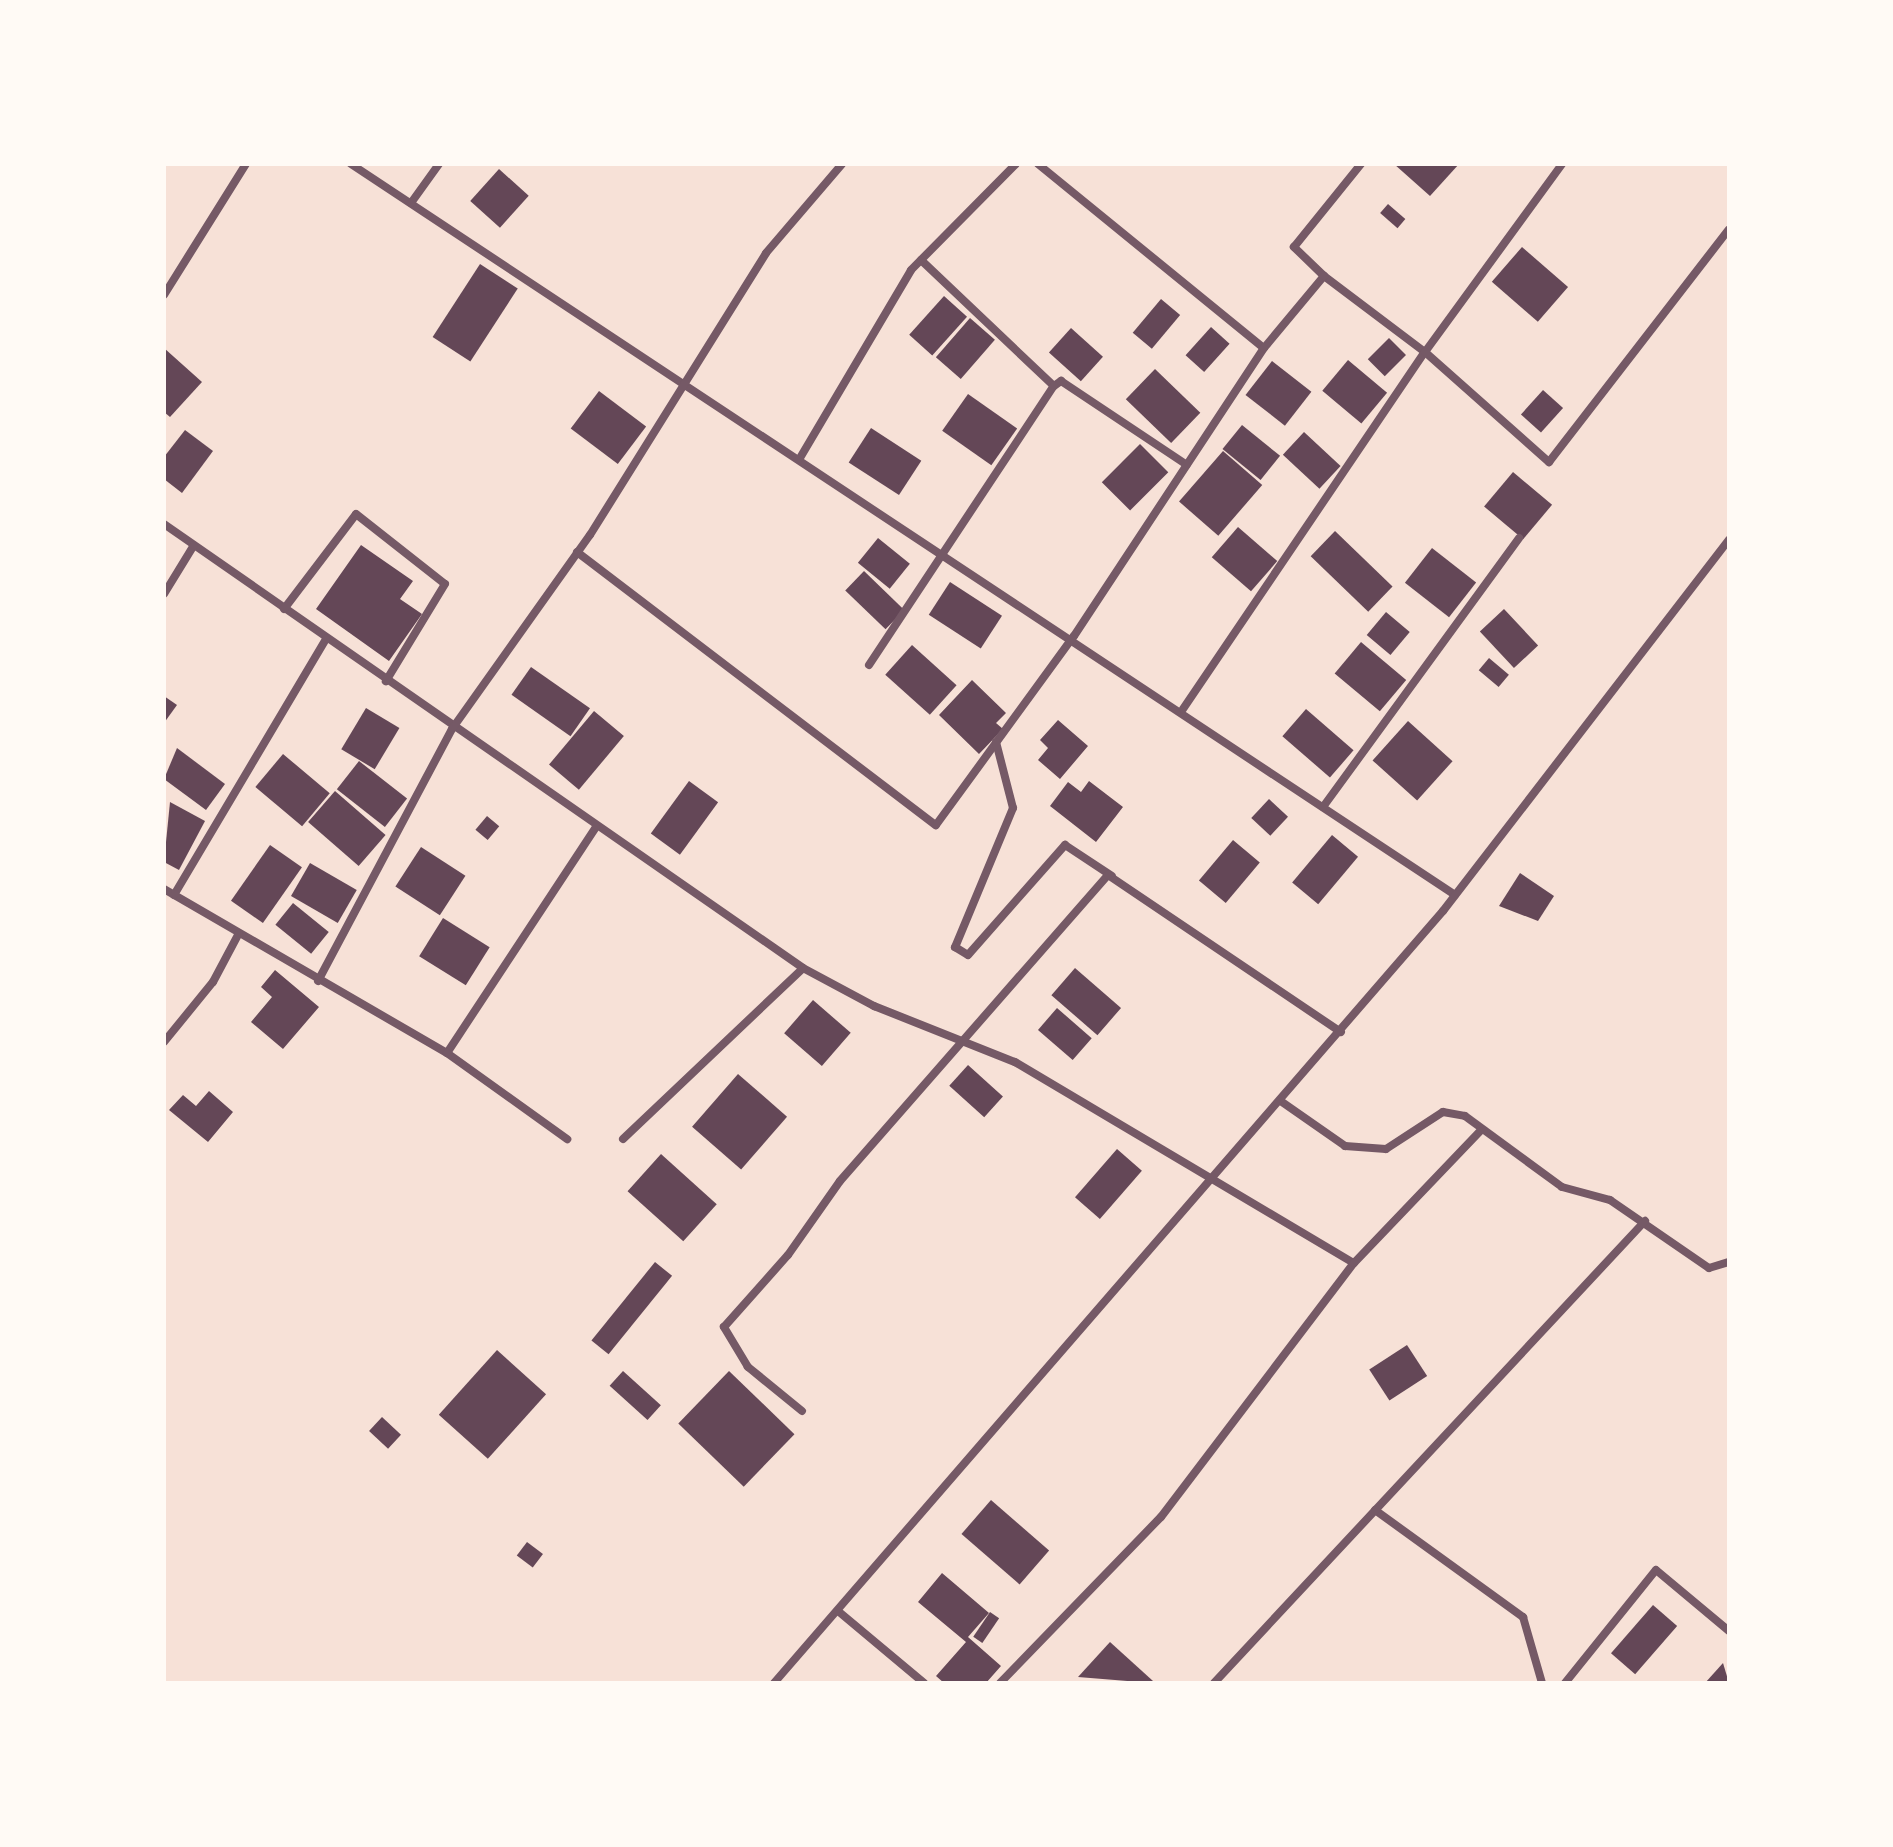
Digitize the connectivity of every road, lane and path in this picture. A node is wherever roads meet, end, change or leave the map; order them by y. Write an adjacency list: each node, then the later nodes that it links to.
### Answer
1 (246, 164): 13 (street)
2 (351, 164): 9 (street)
3 (439, 164): 9 (street)
4 (842, 164): 16 (street)
5 (1016, 164): 11 (street)
6 (1038, 164): 14 (street)
7 (1361, 164): 12 (street)
8 (1562, 164): 15 (street)
9 (411, 203): 16 (street)
10 (1729, 229): 15 (street)
11 (921, 260): 17 (street); 18 (street)
12 (1324, 276): 14 (street); 15 (street)
13 (164, 295)
14 (1264, 348): 19 (street)
15 (1425, 352): 32 (street)
16 (683, 381): 18 (street); 24 (street)
17 (1054, 386): 19 (street); 25 (street)
18 (800, 458): 25 (street)
19 (1187, 465): 28 (street)
20 (164, 524): 23 (street)
21 (1519, 538): 35 (street)
22 (1729, 539): 40 (street)
23 (194, 545): 26 (street); 27 (street)
24 (577, 552): 33 (street); 34 (street)
25 (948, 554): 28 (street); 30 (street)
26 (164, 594)
27 (284, 609): 29 (street); 31 (street)
28 (1074, 636): 32 (street); 34 (street)
29 (326, 639): 31 (street); 39 (street)
30 (869, 665)
31 (386, 681): 33 (street)
32 (1183, 709): 35 (street)
33 (452, 729): 36 (street); 43 (street)
34 (996, 742): 37 (street)
35 (1323, 807): 40 (street)
36 (596, 827): 42 (street); 47 (street)
37 (1112, 876): 44 (street); 45 (street)
38 (164, 889): 39 (street)
39 (174, 895): 41 (street)
40 (1455, 895): 44 (street)
41 (239, 933): 43 (street); 46 (street)
42 (803, 968): 45 (street); 51 (street)
43 (318, 981): 47 (street)
44 (1341, 1032): 48 (street)
45 (959, 1040): 52 (street); 56 (street)
46 (164, 1042)
47 (447, 1053): 50 (street)
48 (1282, 1102): 49 (street); 52 (street)
49 (1480, 1131): 53 (street); 55 (street)
50 (567, 1139)
51 (623, 1139)
52 (1217, 1180): 55 (street); 58 (street)
53 (1645, 1221): 54 (street); 57 (street)
54 (1729, 1262)
55 (1354, 1263): 62 (street)
56 (802, 1411)
57 (1375, 1510): 63 (street); 64 (street)
58 (838, 1611): 60 (street); 61 (street)
59 (1729, 1631): 65 (street)
60 (774, 1683)
61 (924, 1683)
62 (1000, 1683)
63 (1214, 1683)
64 (1542, 1683)
65 (1565, 1683)

